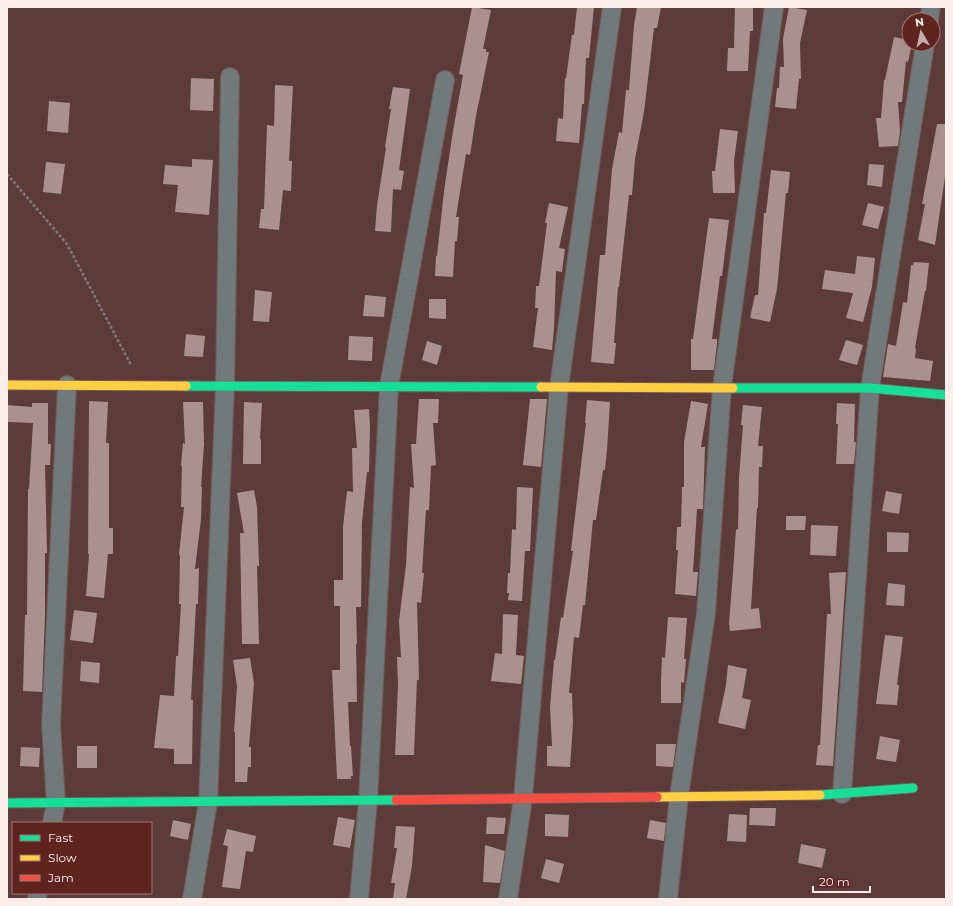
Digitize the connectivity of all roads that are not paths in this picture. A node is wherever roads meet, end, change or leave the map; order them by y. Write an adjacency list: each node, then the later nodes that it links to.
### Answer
1 (612, 7): 10 (street)
2 (774, 7): 11 (street)
3 (924, 52): 12 (street)
4 (230, 77): 8 (street)
5 (445, 80): 9 (street)
6 (7, 385): 7 (street)
7 (67, 385): 8 (street); 21 (street)
8 (225, 386): 9 (street); 19 (street)
9 (389, 386): 10 (street); 18 (street)
10 (559, 387): 11 (street); 17 (street)
11 (722, 387): 12 (street); 16 (street)
12 (870, 388): 13 (street); 15 (street)
13 (946, 395)
14 (913, 788): 15 (street)
15 (842, 794): 16 (street)
16 (679, 796): 17 (street); 26 (street)
17 (523, 798): 18 (street); 25 (street)
18 (368, 800): 19 (street); 24 (street)
19 (208, 802): 21 (street); 23 (street)
20 (7, 803): 21 (street)
21 (56, 803): 22 (street)
22 (52, 822)
23 (192, 899)
24 (359, 899)
25 (508, 899)
26 (668, 899)

